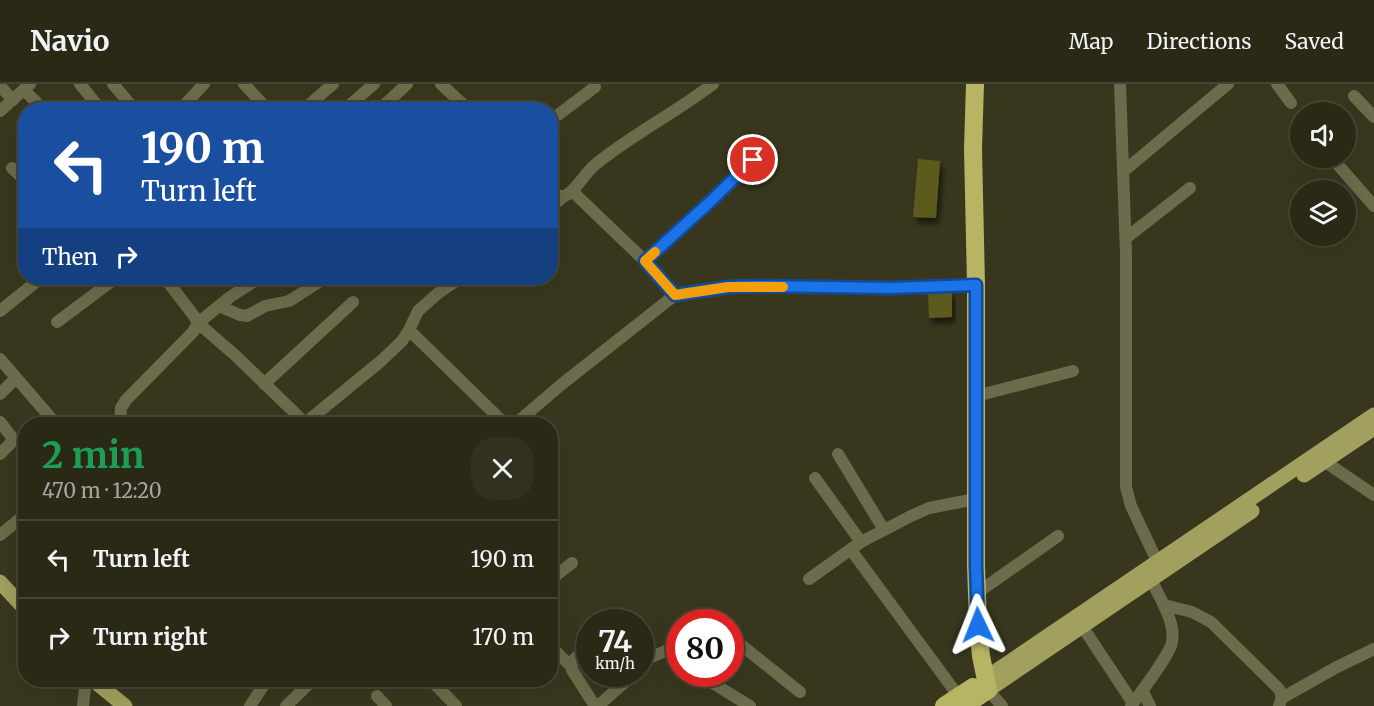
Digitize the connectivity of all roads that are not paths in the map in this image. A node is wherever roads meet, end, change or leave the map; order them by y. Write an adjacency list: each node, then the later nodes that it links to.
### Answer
1 (80, 84): 20 (street)
2 (113, 84): 21 (street)
3 (204, 84): 22 (street)
4 (244, 84): 23 (street)
5 (333, 84): 24 (street)
6 (374, 84): 25 (street)
7 (407, 84): 26 (street)
8 (441, 84): 27 (street)
9 (713, 84): 39 (street)
10 (975, 84): 50 (highway)
11 (1120, 84): 35 (street)
12 (1228, 84): 35 (street)
13 (1278, 84): 28 (street)
14 (0, 86): 18 (street)
15 (27, 87): 18 (street); 19 (street)
16 (595, 87): 30 (street)
17 (1354, 96): 31 (street)
18 (13, 100): 29 (street)
19 (38, 102)
20 (95, 102)
21 (128, 102)
22 (189, 102)
23 (261, 102)
24 (312, 102)
25 (353, 102)
26 (388, 102)
27 (460, 102)
28 (1290, 102)
29 (0, 111)
30 (558, 115)
31 (1374, 117)
32 (753, 160): 43 (street)
33 (12, 168): 36 (street)
34 (1341, 168): 41 (street)
35 (1124, 171): 42 (street)
36 (18, 174)
37 (1190, 188): 42 (street)
38 (558, 194): 39 (street)
39 (568, 194): 40 (street); 43 (street)
40 (558, 202)
41 (1374, 206)
42 (1126, 238): 84 (street)
43 (645, 261): 51 (street)
44 (32, 285): 54 (street)
45 (107, 285): 55 (street)
46 (170, 285): 56 (street)
47 (248, 285): 53 (street)
48 (314, 285): 53 (street)
49 (450, 285): 57 (street)
50 (976, 285): 51 (street); 63 (highway)
51 (675, 295): 70 (street)
52 (353, 302): 61 (street)
53 (219, 306): 56 (street)
54 (0, 311)
55 (57, 322)
56 (198, 323): 61 (street); 66 (street)
57 (409, 330): 68 (street); 69 (street)
58 (0, 359): 60 (street)
59 (1073, 371): 63 (street)
60 (16, 378): 62 (street); 65 (street)
61 (264, 384): 67 (street)
62 (0, 394)
63 (976, 396): 78 (highway)
64 (1374, 415): 75 (main road)
65 (50, 417)
66 (121, 417)
67 (299, 417)
68 (313, 417)
69 (498, 417)
70 (523, 417)
71 (0, 422): 73 (street)
72 (1374, 428): 75 (main road)
73 (0, 454)
74 (838, 454): 80 (street)
75 (1320, 458): 77 (street); 84 (main road); 88 (main road)
76 (815, 478): 83 (street)
77 (1374, 495)
78 (976, 499): 80 (street); 90 (highway)
79 (18, 520): 81 (street)
80 (884, 530): 83 (street)
81 (0, 535)
82 (1058, 536): 90 (street)
83 (856, 546): 87 (street); 113 (street)
84 (1157, 561): 101 (main road)
85 (572, 563): 86 (street)
86 (558, 574)
87 (808, 579)
88 (1151, 579): 92 (street); 93 (main road)
89 (1, 584): 91 (main road)
90 (976, 592): 101 (highway)
91 (18, 602)
92 (1164, 605): 109 (street); 112 (street)
93 (1082, 626): 101 (main road); 114 (street)
94 (744, 647): 110 (street)
95 (1374, 649): 112 (street)
96 (666, 651): 98 (street)
97 (558, 654): 100 (street)
98 (654, 656)
99 (576, 658): 100 (street)
100 (571, 666): 121 (street)
101 (987, 684): 113 (highway); 123 (street)
102 (85, 687): 115 (street)
103 (102, 687): 116 (main road)
104 (262, 687): 117 (street)
105 (306, 687): 118 (street)
106 (438, 687): 120 (street)
107 (619, 687): 121 (street)
108 (719, 687): 122 (street)
109 (1142, 690): 114 (street); 124 (street)
110 (800, 692)
111 (377, 696): 119 (street)
112 (1281, 702)
113 (959, 704)
114 (1132, 705)
115 (82, 706)
116 (125, 706)
117 (250, 706)
118 (286, 706)
119 (386, 706)
120 (456, 706)
121 (596, 706)
122 (750, 706)
123 (1002, 706)
124 (1150, 706)

